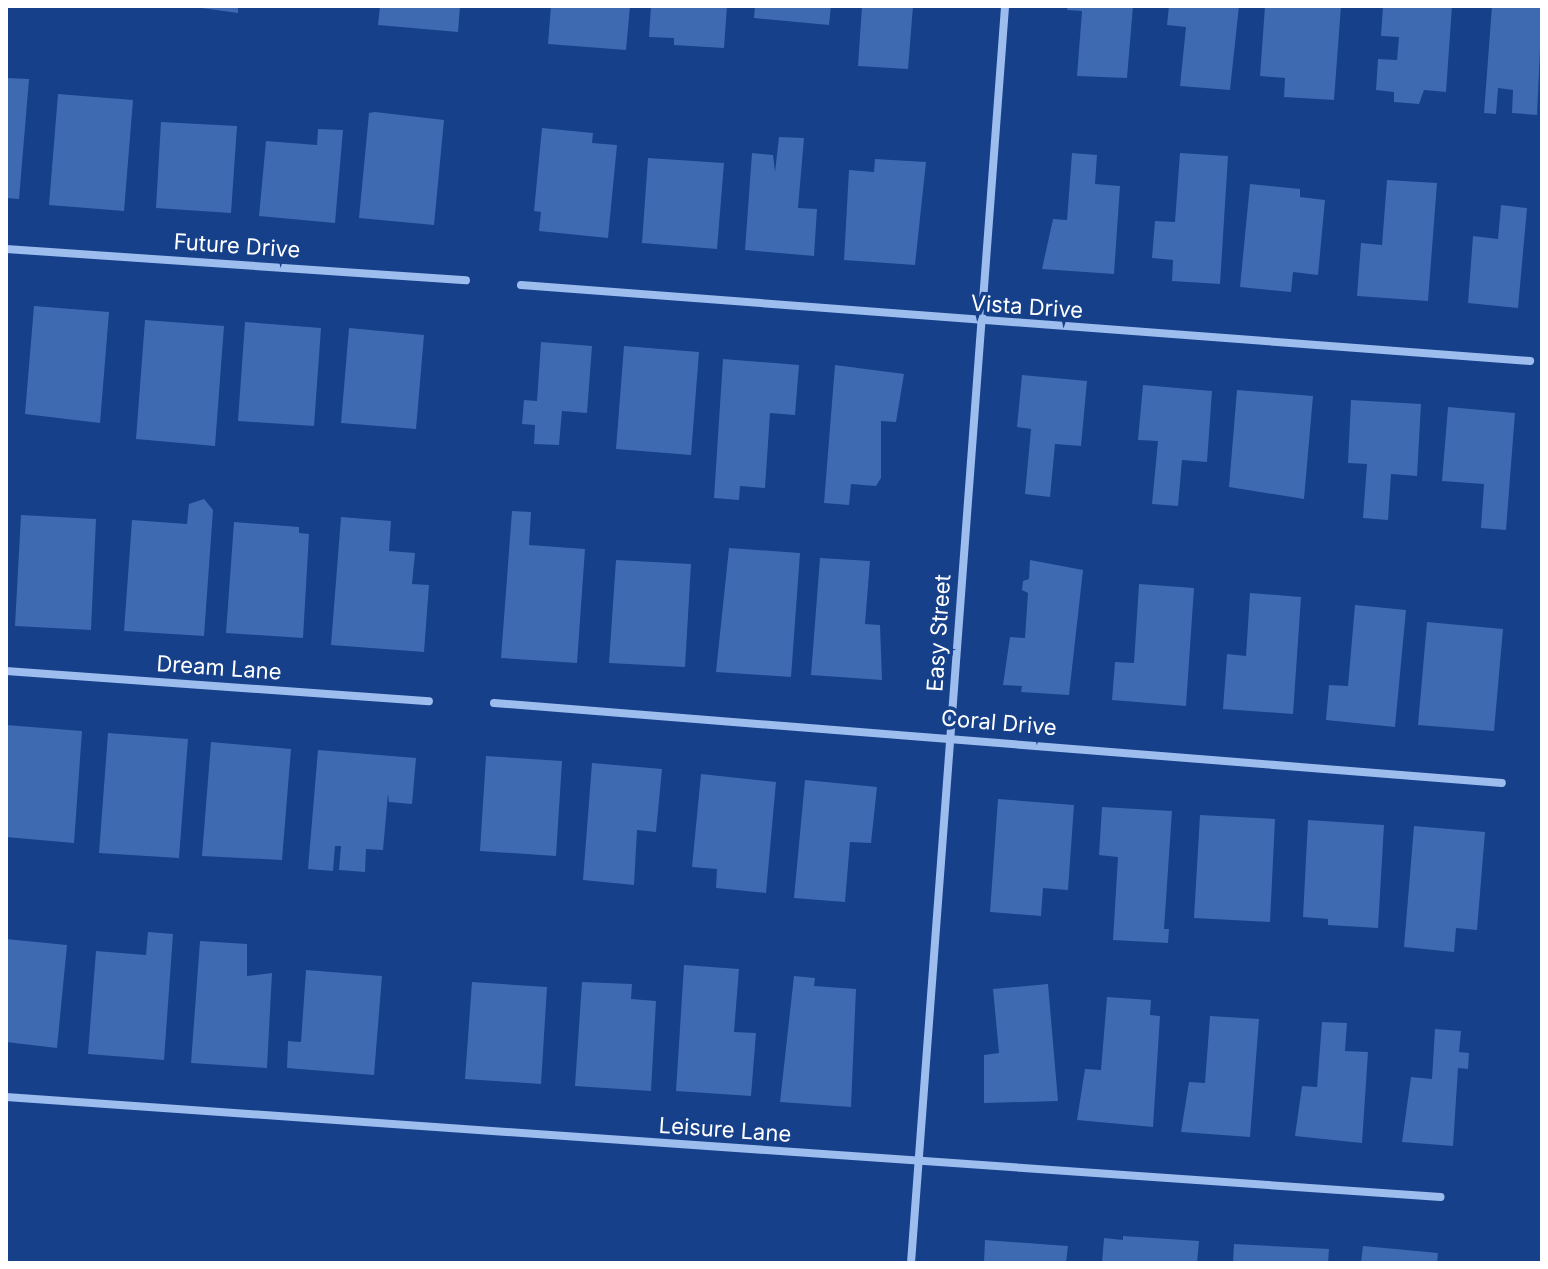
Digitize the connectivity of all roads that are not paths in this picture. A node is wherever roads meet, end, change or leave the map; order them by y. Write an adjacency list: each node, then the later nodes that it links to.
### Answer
1 (1005, 6): 5 (street, Easy Street)
2 (6, 249): 3 (street, Future Drive)
3 (466, 280)
4 (521, 285): 5 (street, Vista Drive)
5 (980, 321): 6 (street, Vista Drive); 10 (street, Easy Street)
6 (1530, 361)
7 (6, 671): 8 (street, Dream Lane)
8 (429, 701)
9 (494, 703): 10 (street, Coral Drive)
10 (950, 737): 11 (street, Coral Drive); 13 (street, Easy Street)
11 (1502, 783)
12 (6, 1097): 13 (street, Leisure Lane)
13 (919, 1162): 14 (street, Leisure Lane); 15 (street, Easy Street)
14 (1441, 1197)
15 (911, 1263)

